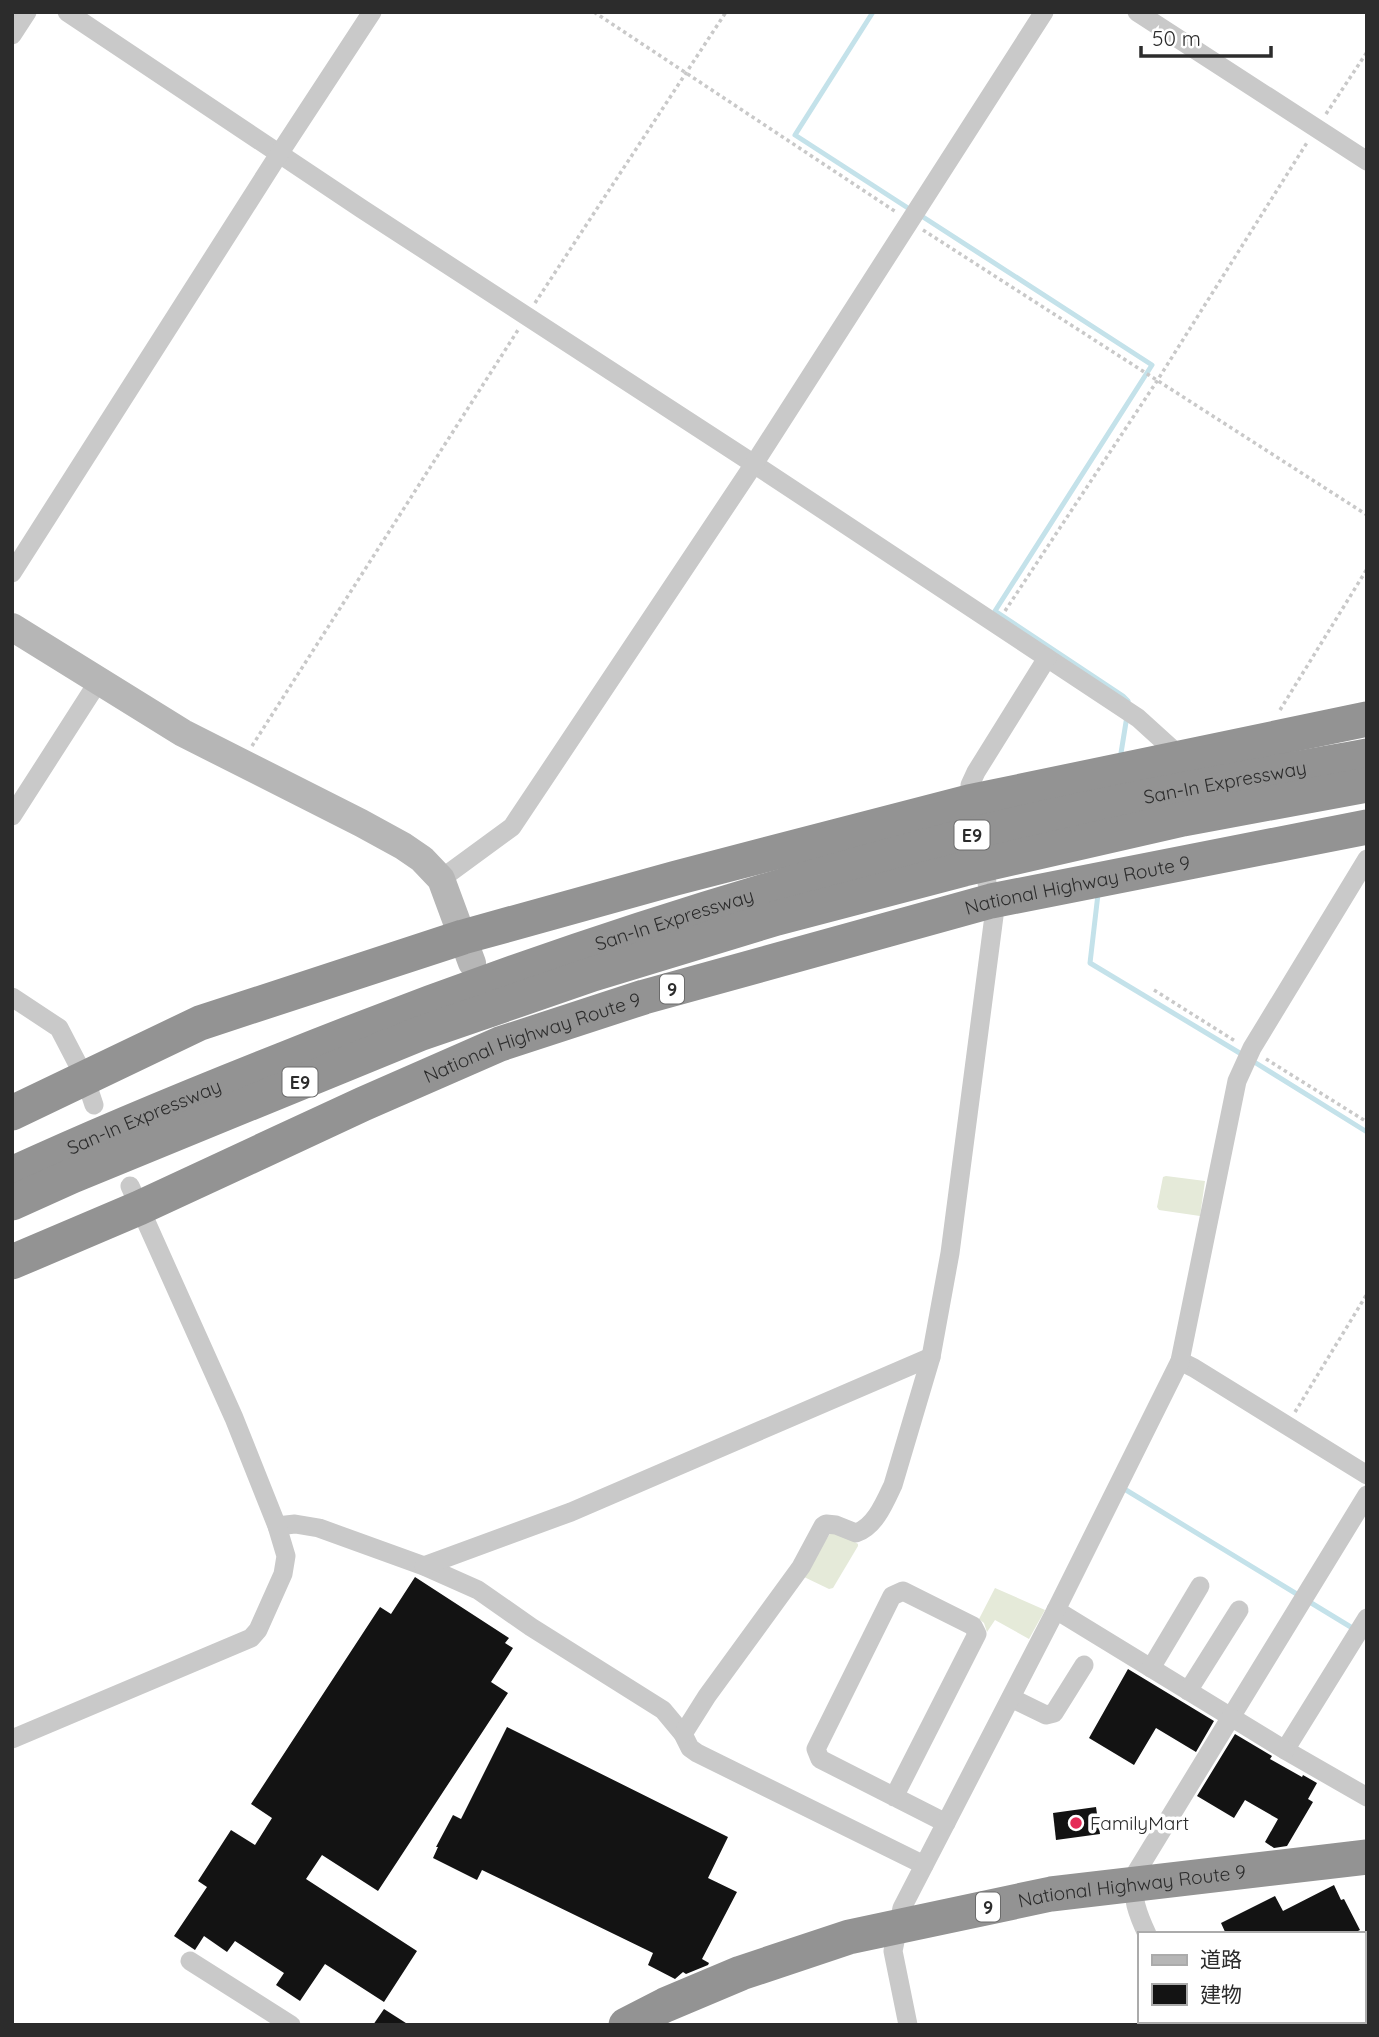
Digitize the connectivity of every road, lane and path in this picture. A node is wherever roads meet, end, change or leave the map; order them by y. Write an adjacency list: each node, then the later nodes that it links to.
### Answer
1 (27, 12): 8 (street)
2 (67, 12): 12 (street)
3 (372, 12): 12 (street)
4 (594, 12): 10 (path)
5 (726, 12): 10 (path)
6 (1044, 12): 14 (street)
7 (1137, 12): 11 (street)
8 (12, 35)
9 (1367, 52): 11 (path)
10 (686, 73): 14 (path); 15 (path)
11 (1316, 129): 13 (street); 16 (path)
12 (279, 154): 15 (street); 20 (street)
13 (1367, 161)
14 (914, 215): 16 (path); 17 (street)
15 (527, 316): 17 (street); 29 (path)
16 (1157, 381): 18 (path); 21 (path)
17 (754, 464): 23 (street); 35 (street)
18 (1367, 515)
19 (1367, 569): 25 (path)
20 (12, 573)
21 (1004, 613)
22 (12, 627): 24 (street)
23 (1047, 658): 28 (street); 31 (street)
24 (99, 682): 29 (street); 32 (street)
25 (1294, 687)
26 (1367, 719): 28 (highway)
27 (1367, 756): 41 (highway, San-In Expressway / E9)
28 (1181, 757): 31 (highway)
29 (241, 763): 35 (street)
30 (1367, 785): 43 (highway, San-In Expressway / E9)
31 (971, 808): 37 (highway)
32 (12, 816)
33 (1367, 827): 36 (highway, National Highway Route 9 / 9)
34 (1367, 859): 47 (street)
35 (441, 878): 37 (street)
36 (989, 890): 42 (highway, National Highway Route 9 / 9); 46 (street)
37 (467, 950): 39 (highway)
38 (12, 997): 39 (street)
39 (90, 1091): 40 (highway)
40 (12, 1113)
41 (12, 1174)
42 (135, 1197): 44 (highway, National Highway Route 9 / 9); 51 (street)
43 (12, 1203)
44 (12, 1262)
45 (1367, 1294): 48 (path)
46 (931, 1357): 52 (street); 62 (street)
47 (1180, 1361): 48 (street); 54 (street)
48 (1288, 1426): 49 (street)
49 (1367, 1475)
50 (1367, 1495): 61 (street)
51 (278, 1526): 52 (street); 63 (street)
52 (424, 1566): 62 (street)
53 (1200, 1586): 58 (street)
54 (1056, 1610): 58 (street); 60 (street)
55 (1238, 1610): 59 (street)
56 (1367, 1618): 64 (street)
57 (1084, 1665): 60 (street)
58 (1151, 1668): 59 (street)
59 (1188, 1691): 61 (street)
60 (1011, 1698): 67 (street)
61 (1231, 1717): 64 (street); 70 (street)
62 (683, 1734): 69 (street)
63 (12, 1739)
64 (1285, 1750): 66 (street)
65 (894, 1797): 65 (street); 67 (street)
66 (1367, 1797)
67 (946, 1823): 69 (street)
68 (1367, 1857): 70 (highway, National Highway Route 9 / 9)
69 (924, 1865): 71 (street)
70 (1133, 1884): 71 (highway, National Highway Route 9 / 9); 72 (street)
71 (900, 1925): 74 (highway, National Highway Route 9 / 9); 77 (street)
72 (1146, 1932)
73 (190, 1961): 75 (street)
74 (666, 2015): 76 (highway, National Highway Route 9 / 9)
75 (291, 2025)
76 (626, 2025)
77 (908, 2025)

